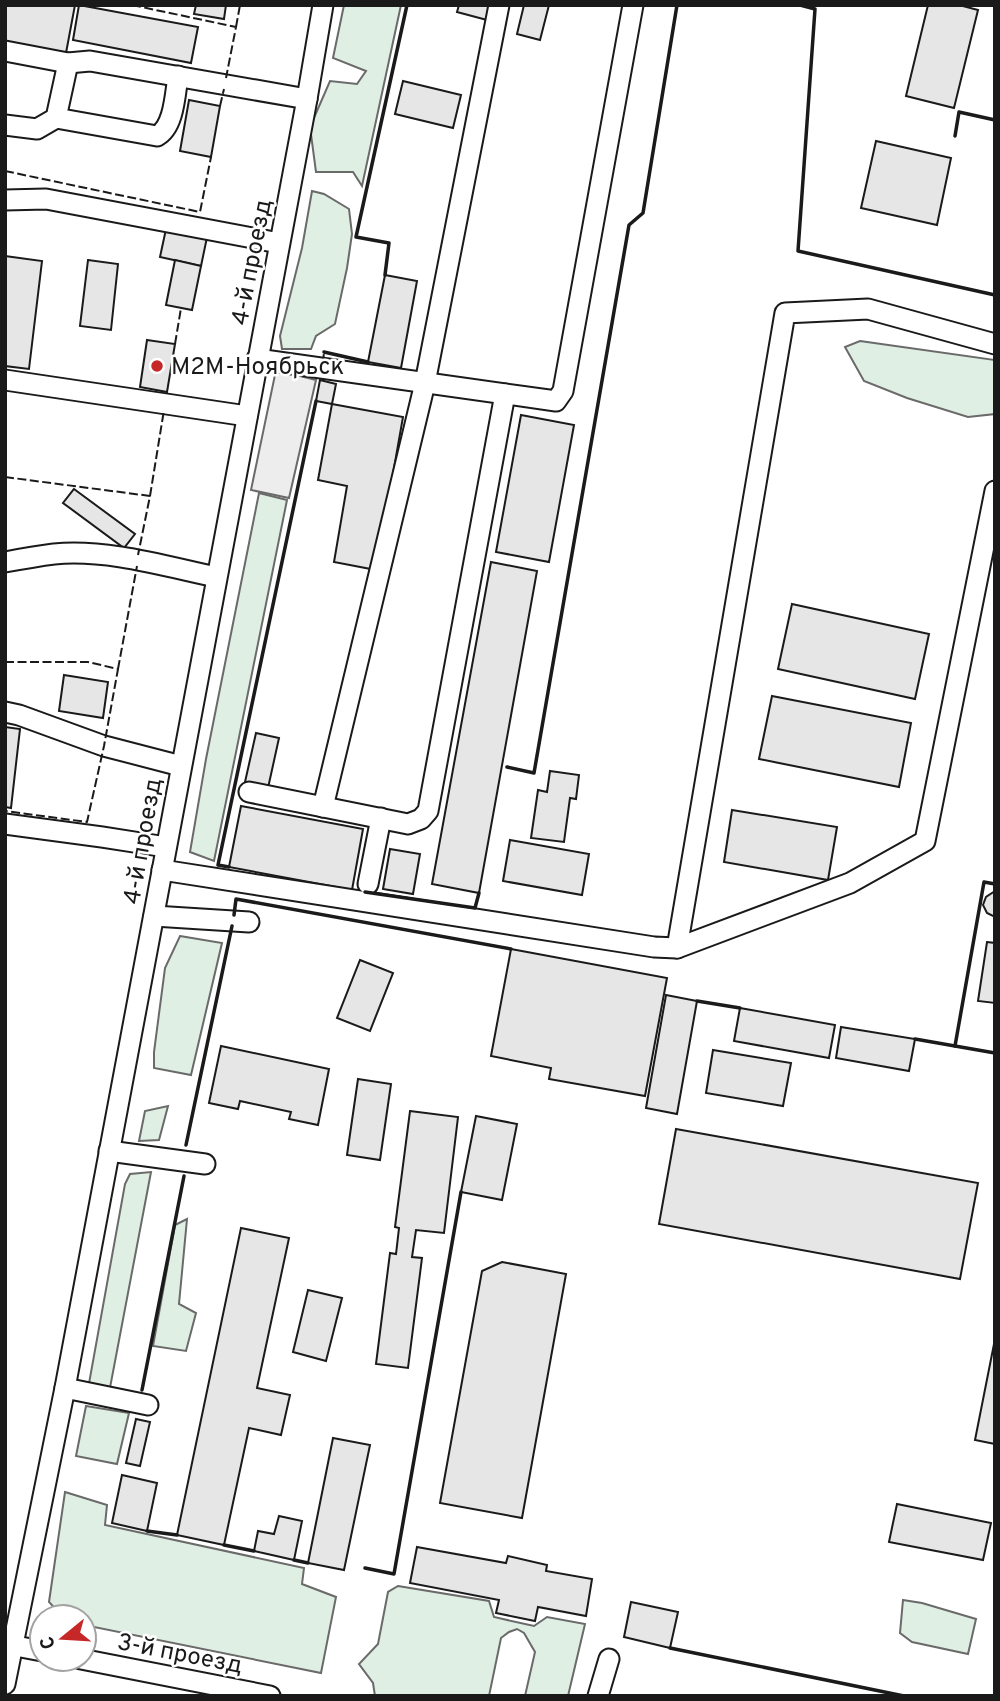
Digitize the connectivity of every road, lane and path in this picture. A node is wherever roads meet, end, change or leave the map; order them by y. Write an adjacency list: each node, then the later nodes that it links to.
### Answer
1 (323, 5): 7 (street, 4-й проезд)
2 (499, 5): 15 (street)
3 (633, 5): 16 (street)
4 (5, 51): 5 (street)
5 (68, 63): 6 (street); 8 (street)
6 (178, 76): 7 (street); 8 (street)
7 (307, 99): 11 (street, 4-й проезд)
8 (56, 118): 9 (street)
9 (5, 125)
10 (5, 200): 11 (street)
11 (279, 243): 13 (street, 4-й проезд)
12 (995, 344): 32 (street)
13 (257, 359): 15 (street); 17 (street, 4-й проезд)
14 (5, 380): 17 (street)
15 (425, 383): 16 (street); 24 (street)
16 (505, 394): 25 (street)
17 (247, 416): 20 (street, 4-й проезд)
18 (995, 491): 32 (street)
19 (5, 562): 20 (street)
20 (216, 577): 22 (street, 4-й проезд)
21 (5, 712): 22 (street)
22 (181, 766): 27 (street, 4-й проезд)
23 (249, 792): 24 (street)
24 (323, 807): 25 (street)
25 (381, 818): 29 (street)
26 (5, 824): 27 (street)
27 (166, 848): 28 (street, 4-й проезд)
28 (162, 870): 30 (street, 4-й проезд); 32 (street)
29 (368, 884)
30 (153, 916): 31 (street); 33 (street, 4-й проезд)
31 (249, 922)
32 (677, 948)
33 (109, 1152): 34 (street); 35 (street, 4-й проезд)
34 (205, 1164)
35 (65, 1388): 36 (street); 37 (street, 4-й проезд)
36 (148, 1405)
37 (9, 1645): 38 (street); 41 (street, 4-й проезд)
38 (28, 1648)
39 (609, 1659): 43 (street)
40 (98, 1662): 42 (street, 3-й проезд)
41 (5, 1684)
42 (270, 1696)
43 (597, 1696)

